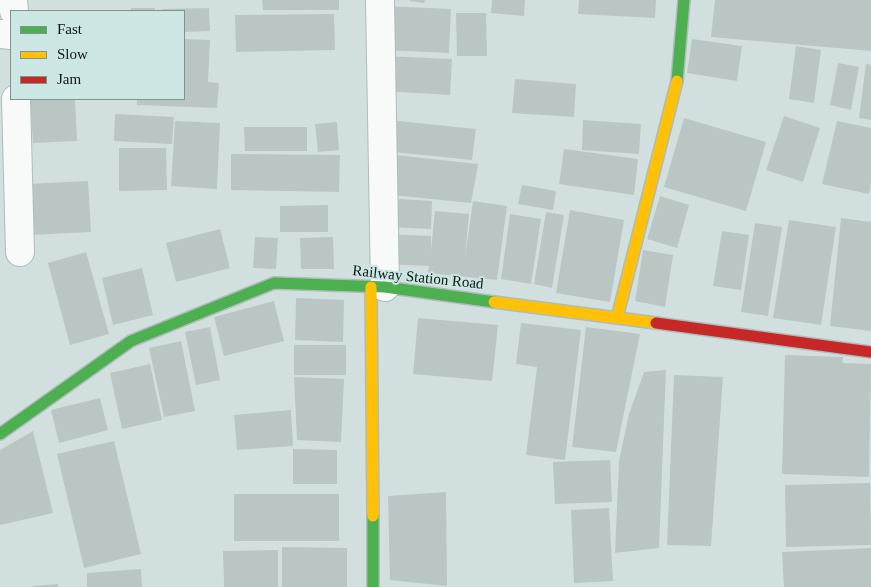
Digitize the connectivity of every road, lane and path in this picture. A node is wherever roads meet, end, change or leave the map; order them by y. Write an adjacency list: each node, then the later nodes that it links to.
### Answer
1 (380, 0): 5 (street)
2 (684, 0): 6 (street)
3 (16, 100): 4 (street)
4 (20, 252)
5 (378, 287): 6 (street, Railway Station Road); 8 (street, Railway Station Road); 9 (street)
6 (617, 318): 7 (street, Railway Station Road)
7 (871, 352)
8 (0, 434)
9 (373, 587)

